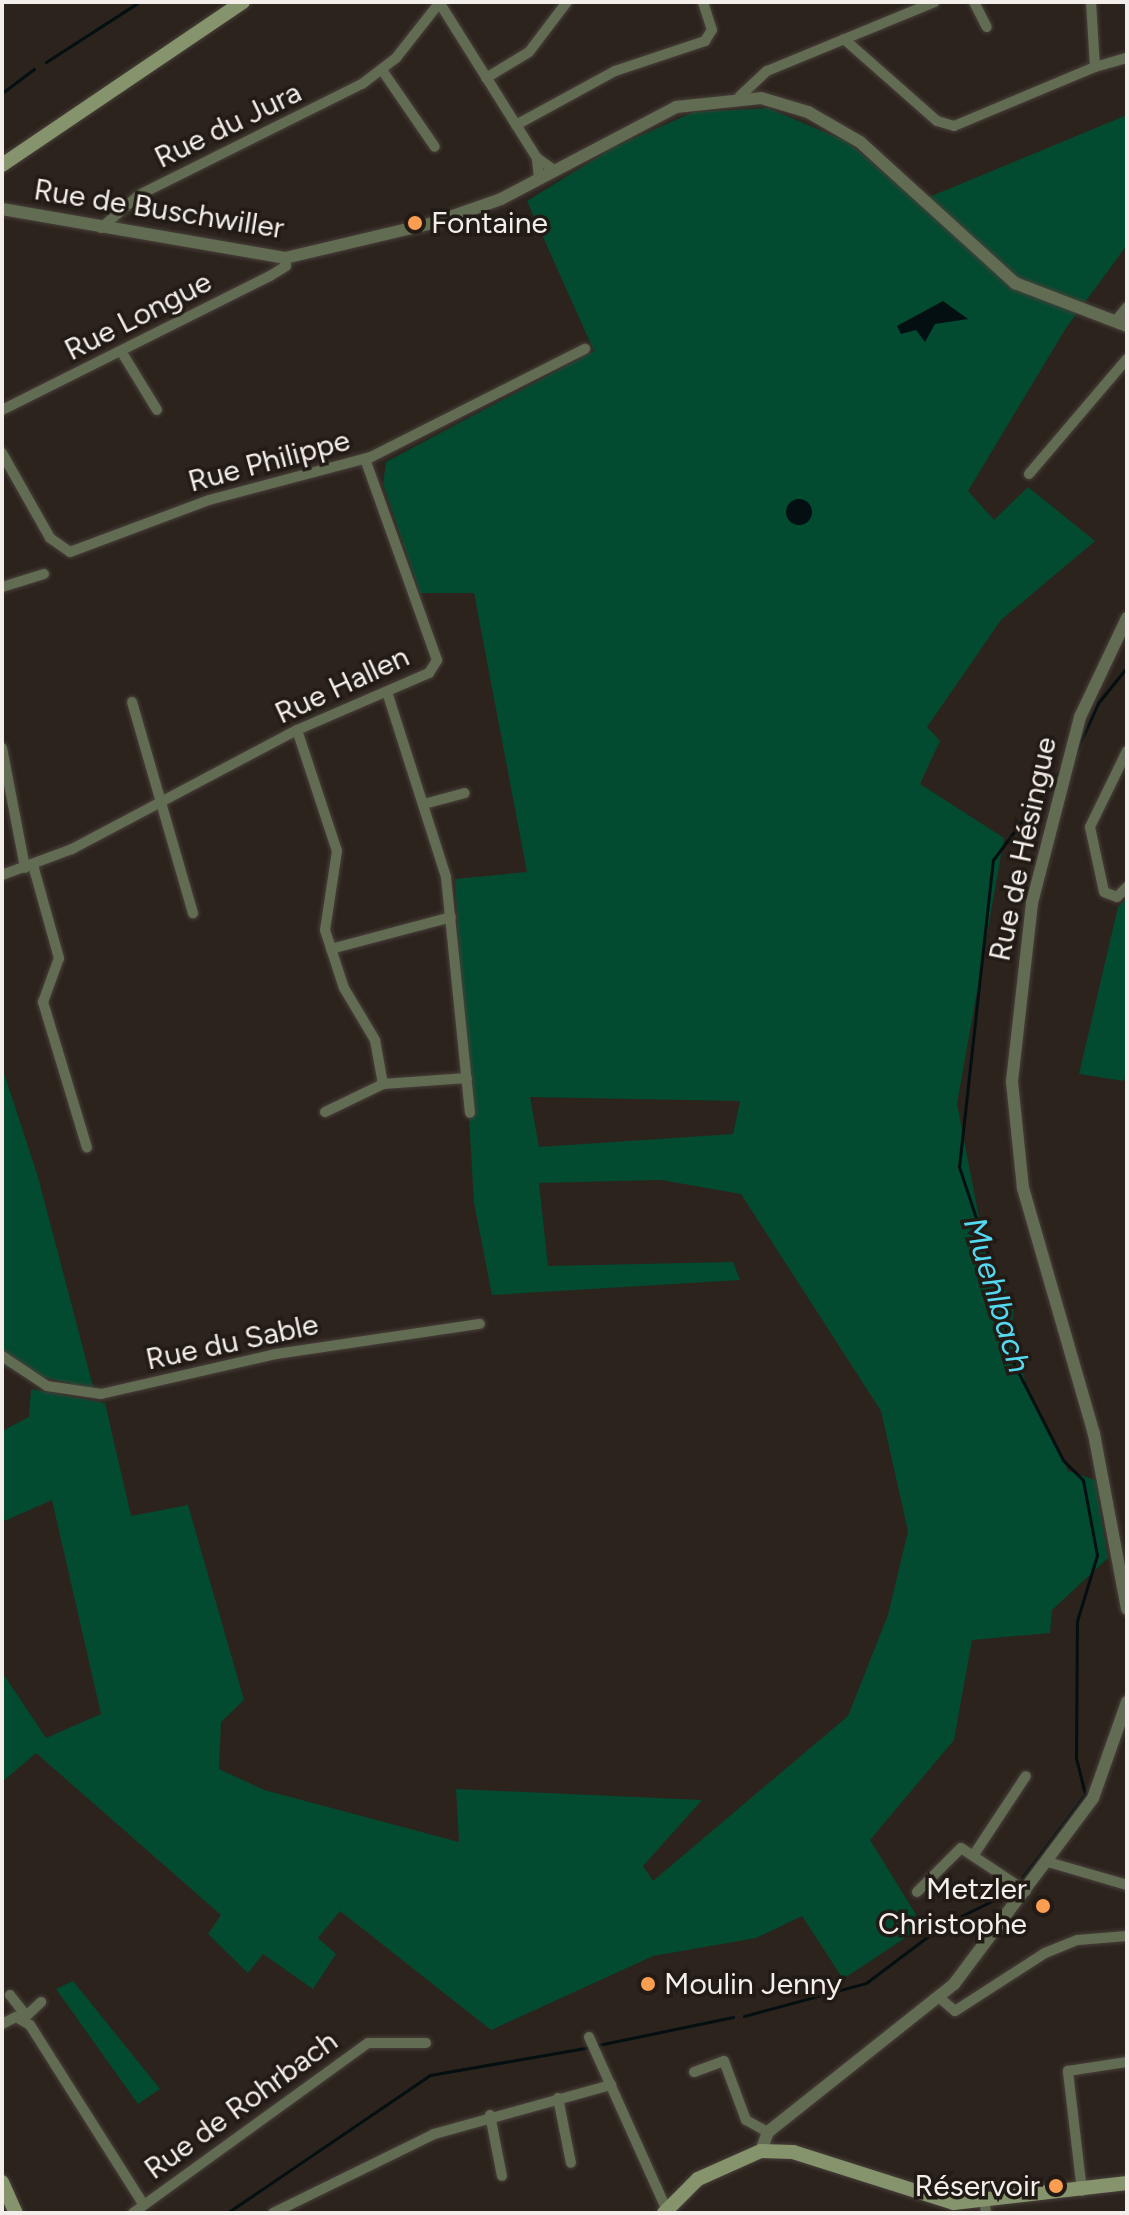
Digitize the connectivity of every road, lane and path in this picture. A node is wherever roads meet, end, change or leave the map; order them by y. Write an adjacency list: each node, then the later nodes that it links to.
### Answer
1 (243, 2): 8 (main road)
2 (440, 2): 13 (street, Rue du Jura); 15 (street)
3 (567, 2): 15 (street)
4 (703, 2): 18 (street)
5 (934, 2): 10 (street)
6 (974, 2): 9 (street)
7 (1091, 2): 12 (street)
8 (224, 6): 21 (main road)
9 (987, 27)
10 (844, 39): 12 (street); 14 (street)
11 (1127, 58): 12 (street)
12 (1095, 67)
13 (382, 70): 19 (street); 25 (street, Rue du Jura)
14 (767, 71): 16 (street); 17 (street)
15 (486, 78): 18 (street)
16 (740, 96): 17 (street, Rue de Buschwiller); 22 (street, Rue de Buschwiller)
17 (756, 97): 28 (street, Rue de Buschwiller)
18 (516, 125): 20 (street)
19 (435, 147)
20 (537, 158): 22 (street); 23 (street)
21 (2, 165)
22 (554, 170): 23 (street, Rue de Buschwiller)
23 (539, 178): 26 (street, Rue de Buschwiller)
24 (2, 209): 25 (street, Rue de Buschwiller)
25 (100, 228): 26 (street, Rue de Buschwiller)
26 (285, 258): 30 (street, Rue Longue)
27 (1127, 307): 28 (street, Rue de Buschwiller)
28 (1121, 324)
29 (585, 349): 35 (street, Rue Philippe)
30 (121, 351): 32 (street, Rue Longue); 33 (street)
31 (1127, 359): 36 (street)
32 (2, 410)
33 (157, 410)
34 (2, 453): 35 (street, Rue Philippe)
35 (365, 459): 40 (street, Rue Hallen)
36 (1029, 474)
37 (44, 574): 38 (street)
38 (2, 587)
39 (1127, 618): 61 (street, Rue de Hésingue)
40 (387, 692): 42 (street, Rue Hallen); 47 (street)
41 (132, 702): 46 (street)
42 (297, 730): 46 (street, Rue Hallen); 53 (street)
43 (2, 748): 48 (street)
44 (1127, 751): 50 (street)
45 (465, 793): 47 (street)
46 (157, 800): 48 (street, Rue Hallen); 51 (street)
47 (424, 804): 52 (street)
48 (29, 867): 49 (street, Rue Hallen); 58 (street)
49 (2, 875)
50 (1127, 887)
51 (193, 913)
52 (451, 917): 53 (street); 54 (street)
53 (331, 949): 55 (street)
54 (467, 1078): 55 (street); 57 (street)
55 (383, 1084): 56 (street)
56 (325, 1112)
57 (470, 1113)
58 (87, 1148)
59 (480, 1324): 60 (street, Rue du Sable)
60 (2, 1356)
61 (1127, 1609)
62 (1127, 1702): 65 (street)
63 (1026, 1776): 64 (street)
64 (975, 1853): 67 (street); 68 (street)
65 (1048, 1862): 66 (street); 67 (street)
66 (1127, 1885)
67 (1026, 1891): 71 (street)
68 (917, 1892)
69 (1127, 1936): 71 (street)
70 (10, 1995): 73 (street)
71 (941, 1999): 82 (street)
72 (41, 2002): 73 (street)
73 (24, 2016): 74 (street); 89 (street)
74 (2, 2024)
75 (590, 2039): 79 (street)
76 (426, 2043): 89 (street, Rue de Rohrbach)
77 (1127, 2062): 88 (street)
78 (694, 2072): 82 (street)
79 (611, 2085): 80 (street); 91 (street)
80 (558, 2098): 81 (street); 84 (street)
81 (490, 2115): 85 (street); 94 (street)
82 (768, 2132): 83 (street)
83 (761, 2151): 90 (main road); 91 (main road)
84 (571, 2163)
85 (502, 2176)
86 (2, 2182): 92 (main road)
87 (1127, 2183): 88 (main road)
88 (1082, 2191): 90 (main road)
89 (144, 2205): 93 (street, Rue de Rohrbach)
90 (986, 2208)
91 (665, 2210)
92 (16, 2213)
93 (133, 2213)
94 (273, 2213)

